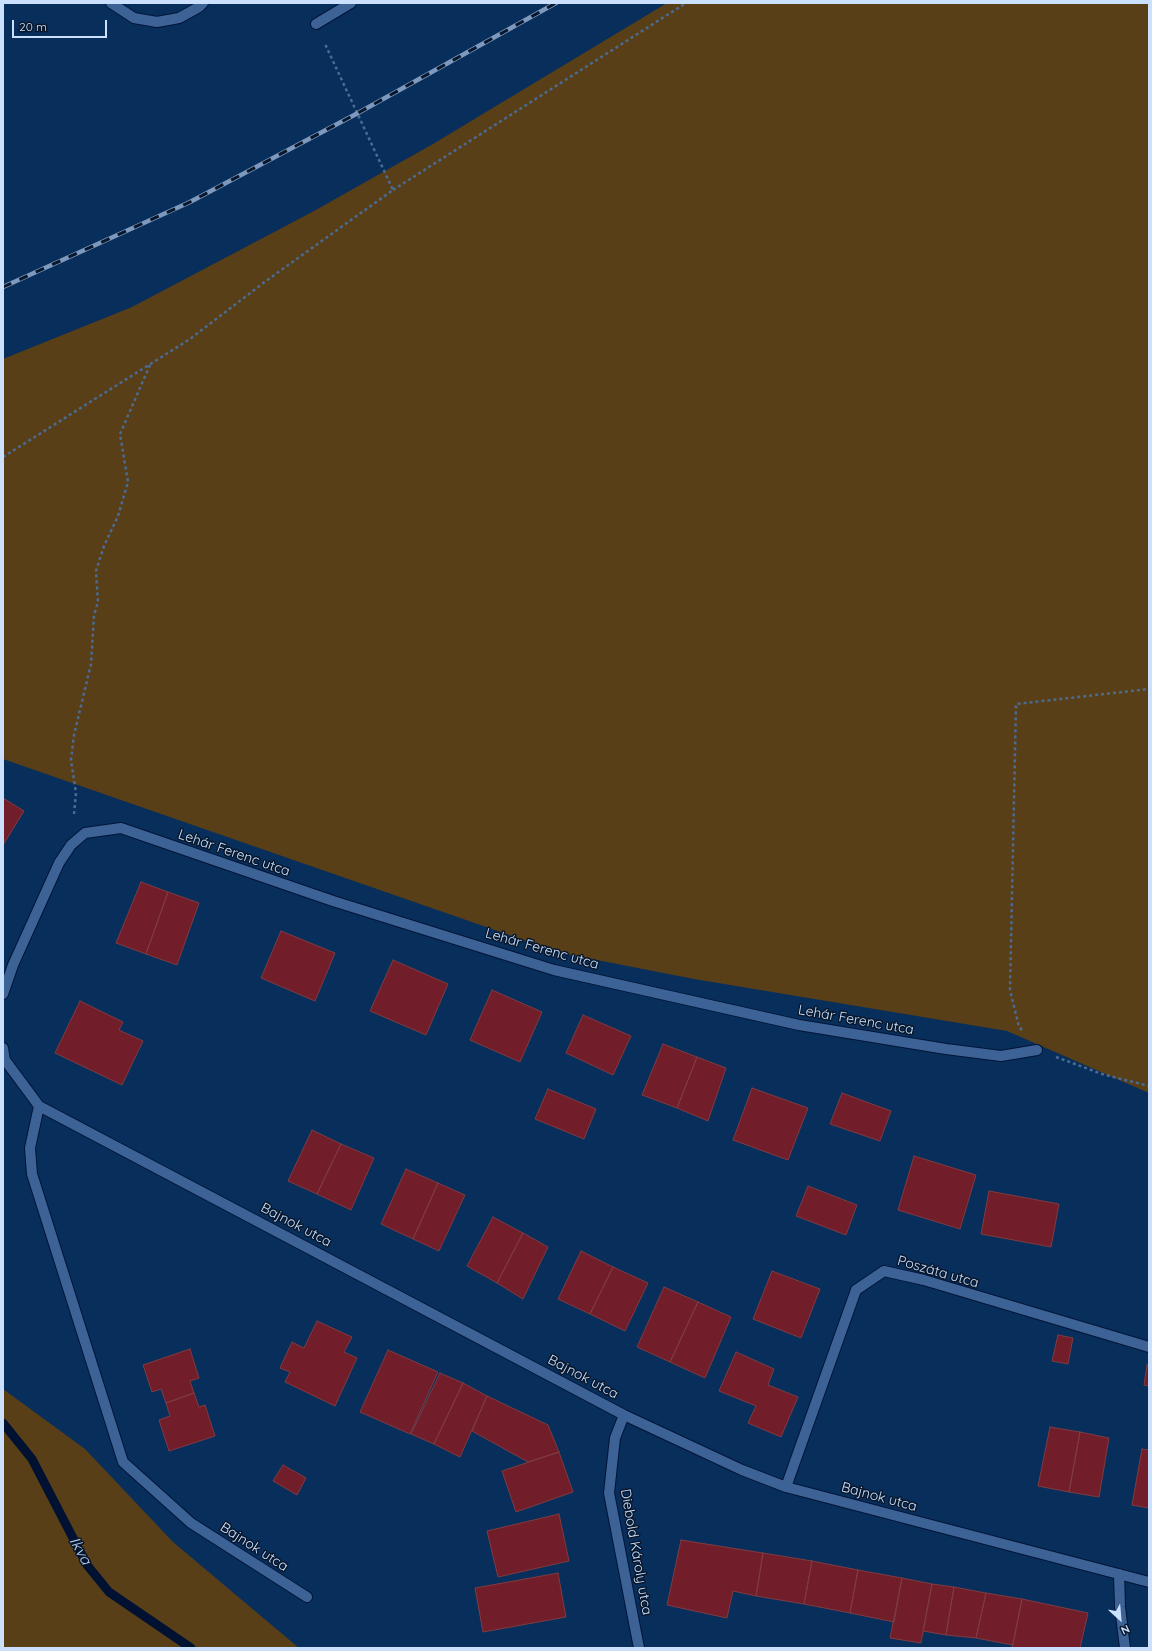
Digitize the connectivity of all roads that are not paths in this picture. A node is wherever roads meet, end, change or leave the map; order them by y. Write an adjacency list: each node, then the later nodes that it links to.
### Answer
1 (111, 3): 2 (street)
2 (203, 3)
3 (351, 3): 4 (street)
4 (316, 24)
5 (3, 994): 7 (street, Lehár Ferenc utca)
6 (3, 1048): 8 (street, Bajnok utca)
7 (1037, 1050)
8 (39, 1106): 10 (street, Bajnok utca); 14 (street, Bajnok utca)
9 (1149, 1347): 11 (street, Poszáta utca)
10 (624, 1415): 11 (street, Bajnok utca); 15 (street, Diebold Károly utca)
11 (786, 1487): 12 (street, Bajnok utca)
12 (1119, 1574): 13 (street, Bajnok utca); 16 (street)
13 (1149, 1582)
14 (307, 1597)
15 (639, 1648)
16 (1126, 1648)

